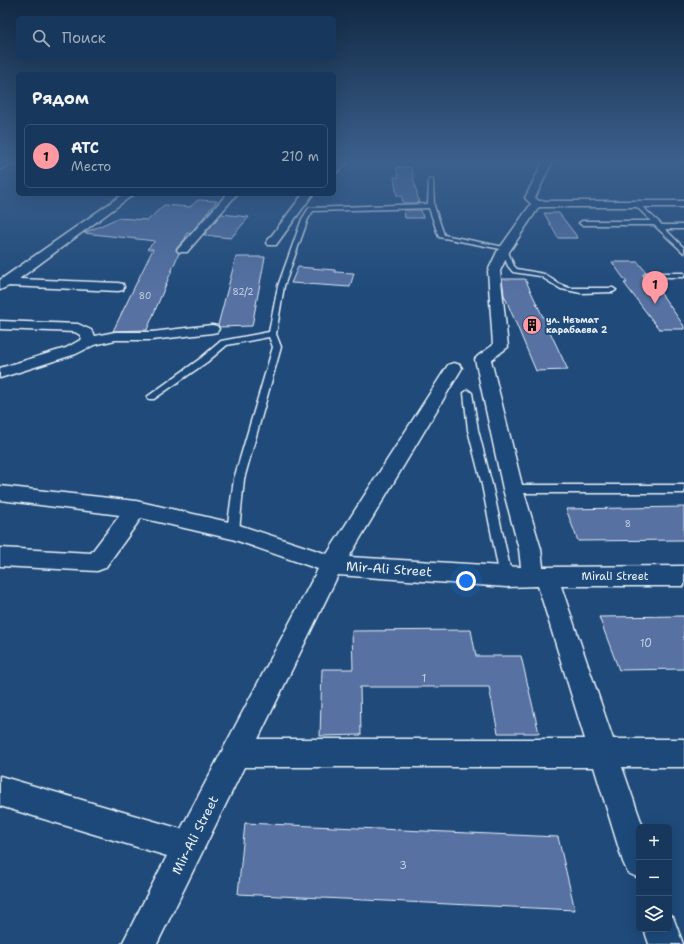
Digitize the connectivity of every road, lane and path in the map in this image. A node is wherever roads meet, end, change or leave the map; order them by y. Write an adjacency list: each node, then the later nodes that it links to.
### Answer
1 (115, 204): 16 (street)
2 (223, 204): 11 (street)
3 (301, 204): 10 (street)
4 (536, 204): 12 (street)
5 (637, 204): 8 (lane)
6 (431, 206): 12 (lane); 21 (lane)
7 (582, 223): 8 (lane)
8 (658, 225): 9 (lane); 13 (lane)
9 (684, 227)
10 (272, 243)
11 (183, 250)
12 (505, 250): 18 (lane); 27 (street)
13 (684, 251)
14 (647, 275): 15 (lane)
15 (684, 275)
16 (4, 284): 17 (street)
17 (118, 287)
18 (613, 290)
19 (0, 325): 22 (street)
20 (212, 329): 22 (street)
21 (272, 334): 26 (lane); 31 (lane)
22 (90, 341): 24 (street)
23 (454, 368): 33 (street)
24 (0, 373)
25 (468, 393): 36 (lane)
26 (151, 397)
27 (513, 489): 28 (lane); 34 (street)
28 (684, 489)
29 (0, 493): 30 (street)
30 (136, 509): 31 (street); 32 (street)
31 (233, 531): 33 (street)
32 (0, 557)
33 (332, 565): 36 (street, Mir-Ali Street); 37 (street, Mir-Ali Street)
34 (540, 576): 35 (street, Mirali Street); 36 (street, Mir-Ali Street); 38 (street)
35 (684, 576)
36 (506, 577)
37 (237, 753): 38 (street); 41 (street, Mir-Ali Street)
38 (603, 753): 39 (street); 42 (street)
39 (684, 753)
40 (0, 791): 41 (street)
41 (189, 847): 44 (street, Mir-Ali Street)
42 (638, 860)
43 (662, 932): 45 (street)
44 (139, 944)
45 (666, 944)

